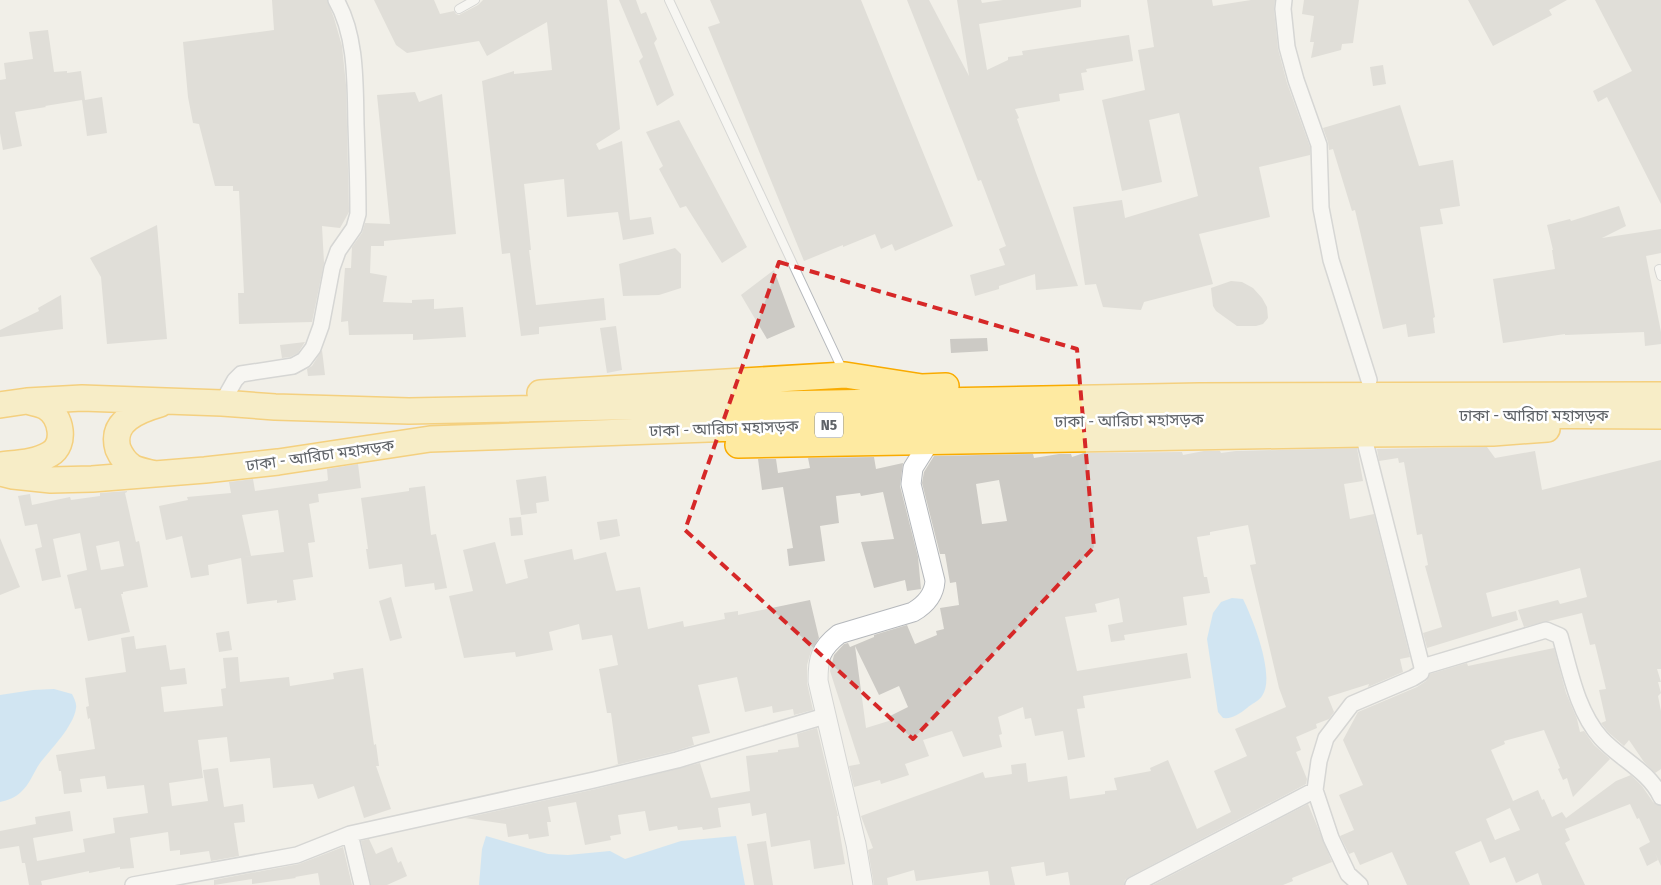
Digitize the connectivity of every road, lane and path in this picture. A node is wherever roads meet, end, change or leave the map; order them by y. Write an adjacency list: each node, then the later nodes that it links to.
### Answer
1 (336, 0): 11 (street)
2 (475, 0): 5 (lane)
3 (669, 0): 6 (lane)
4 (1284, 0): 7 (street)
5 (460, 9)
6 (845, 375): 7 (highway); 14 (highway)
7 (1369, 380): 13 (highway)
8 (1661, 395): 13 (highway, ঢাকা - আরিচা মহাসড়ক / N5)
9 (27, 401): 10 (highway, ঢাকা - আরিচা মহাসড়ক / N5); 12 (highway, ঢাকা - আরিচা মহাসড়ক / N5); 19 (highway)
10 (171, 401): 11 (highway, ঢাকা - আরিচা মহাসড়ক / N5); 21 (highway)
11 (222, 403): 14 (highway, ঢাকা - আরিচা মহাসড়ক / N5)
12 (0, 405)
13 (1621, 405): 14 (highway, ঢাকা - আরিচা মহাসড়ক / N5); 15 (highway, ঢাকা - আরিচা মহাসড়ক / N5); 16 (highway); 17 (highway, ঢাকা - আরিচা মহাসড়ক / N5)
14 (409, 411)
15 (1661, 416)
16 (1363, 434): 18 (highway); 22 (street)
17 (430, 439): 18 (highway); 21 (highway, ঢাকা - আরিচা মহাসড়ক / N5)
18 (930, 441): 23 (street)
19 (0, 464)
20 (0, 473): 21 (highway, ঢাকা - আরিচা মহাসড়ক / N5)
21 (155, 474)
22 (1422, 668): 24 (street); 25 (street)
23 (826, 716): 26 (street); 29 (street)
24 (1315, 790): 30 (street); 31 (street)
25 (1661, 797)
26 (350, 834): 27 (street); 28 (street)
27 (133, 885)
28 (362, 885)
29 (863, 885)
30 (1133, 885)
31 (1360, 885)

